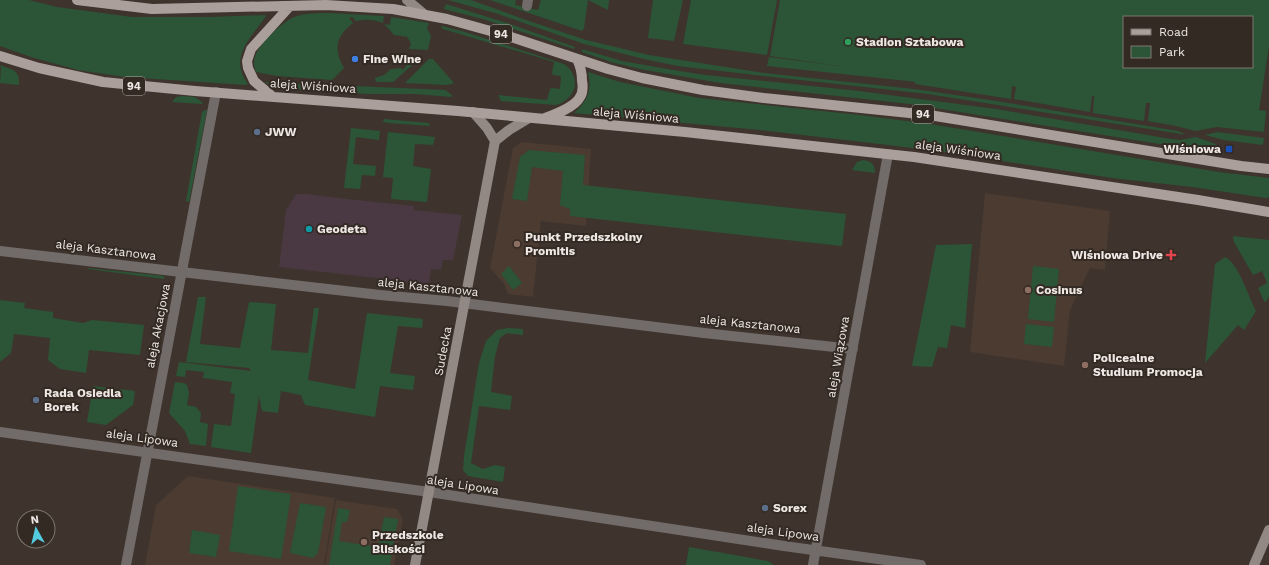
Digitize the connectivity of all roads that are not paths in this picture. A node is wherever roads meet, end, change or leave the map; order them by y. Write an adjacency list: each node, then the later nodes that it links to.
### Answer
1 (77, 0): 3 (main road, 94)
2 (407, 0): 4 (street)
3 (293, 3): 4 (main road, 94); 8 (main road)
4 (424, 14): 6 (main road, 94)
5 (0, 56): 7 (main road, aleja Wiśniowa / 94)
6 (577, 60): 11 (main road); 14 (main road, 94)
7 (216, 92): 8 (main road, aleja Wiśniowa / 94); 17 (street, aleja Akacjowa)
8 (272, 96): 9 (main road, aleja Wiśniowa / 94)
9 (473, 112): 10 (main road, aleja Wiśniowa / 94); 12 (street)
10 (529, 118): 11 (main road, aleja Wiśniowa / 94); 12 (street)
11 (543, 118): 13 (main road, aleja Wiśniowa / 94)
12 (495, 141): 18 (street, Sudecka)
13 (888, 154): 15 (main road, aleja Wiśniowa / 94); 19 (street, aleja Wiązowa)
14 (1269, 169)
15 (1269, 212)
16 (0, 251): 17 (street, aleja Kasztanowa)
17 (182, 271): 18 (street, aleja Kasztanowa); 21 (street, aleja Akacjowa)
18 (464, 304): 19 (street, aleja Kasztanowa); 22 (street, Sudecka)
19 (852, 349): 24 (street, aleja Wiązowa)
20 (0, 432): 21 (street, aleja Lipowa)
21 (147, 452): 22 (street, aleja Lipowa); 25 (street, aleja Akacjowa)
22 (429, 492): 24 (street, aleja Lipowa); 26 (street, Sudecka)
23 (1269, 530): 29 (street)
24 (816, 549): 27 (street, aleja Wiązowa); 28 (street, aleja Lipowa)
25 (126, 565)
26 (415, 565)
27 (813, 565)
28 (921, 565)
29 (1254, 565)

